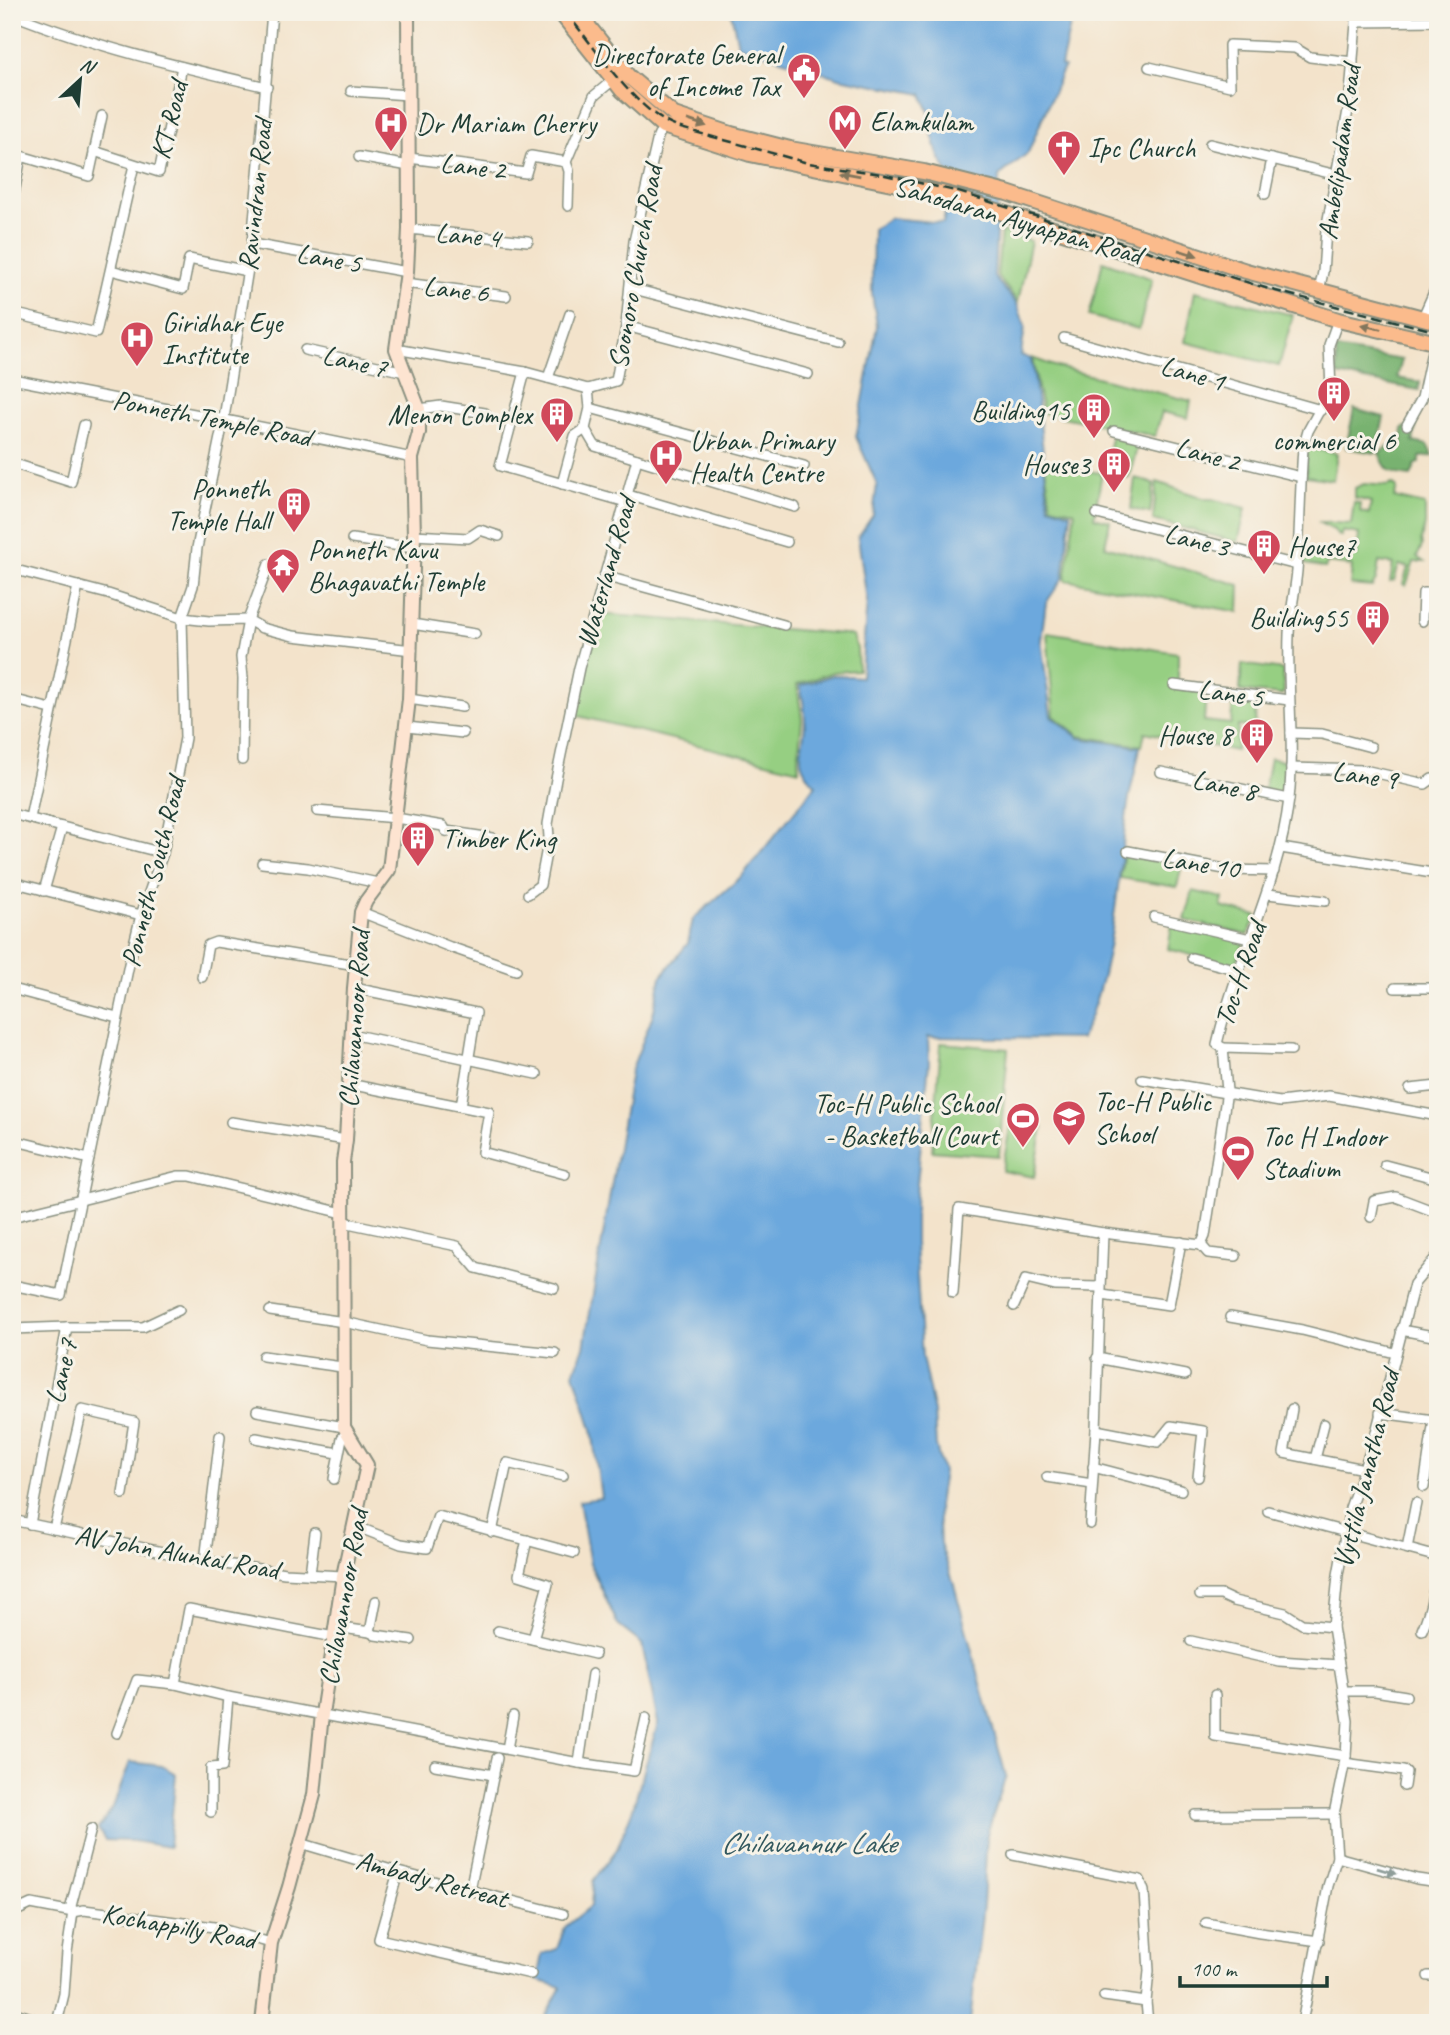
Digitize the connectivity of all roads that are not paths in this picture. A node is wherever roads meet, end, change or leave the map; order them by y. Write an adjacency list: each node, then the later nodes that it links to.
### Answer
1 (272, 12): 12 (street, Ravindran Road)
2 (408, 12): 14 (street, Chilavannoor Road)
3 (559, 12): 11 (main road, Sahodaran Ayyappan Road)
4 (577, 12): 33 (main road, Sahodaran Ayyappan Road, one-way to 33)
5 (12, 13): 9 (street)
6 (1357, 17): 7 (street); 8 (street, Ambelipadam Road)
7 (1438, 20)
8 (1353, 62): 10 (street); 24 (street, Ambelipadam Road)
9 (182, 67): 12 (street); 23 (street, KT Road)
10 (1149, 67)
11 (613, 80): 16 (main road, Sahodaran Ayyappan Road); 22 (street)
12 (267, 87): 30 (street, Ravindran Road)
13 (351, 91): 14 (street)
14 (408, 95): 21 (street, Chilavannoor Road)
15 (102, 116): 18 (street)
16 (663, 126): 36 (street, Soonoro Church Road); 37 (main road, Sahodaran Ayyappan Road, one-way to 16)
17 (1210, 144): 20 (street)
18 (94, 151): 23 (street, KT Road); 26 (street)
19 (359, 157): 21 (street)
20 (1272, 159): 24 (street); 25 (street)
21 (409, 162): 22 (street, Lane 2); 28 (street, Chilavannoor Road)
22 (566, 162): 27 (street)
23 (134, 165): 31 (street)
24 (1337, 175): 38 (street, Ambelipadam Road)
25 (1265, 194)
26 (12, 205)
27 (568, 206)
28 (409, 229): 29 (street, Lane 4); 34 (street, Chilavannoor Road)
29 (528, 241)
30 (252, 244): 32 (street, Ravindran Road); 34 (street, Lane 5)
31 (111, 270): 32 (street); 40 (street)
32 (247, 271): 61 (street, Ravindran Road)
33 (1246, 271): 37 (main road); 38 (main road, Sahodaran Ayyappan Road)
34 (406, 278): 39 (street, Lane 6); 49 (street, Chilavannoor Road)
35 (1438, 283): 42 (street)
36 (630, 288): 45 (street, Soonoro Church Road); 47 (street)
37 (1242, 288): 43 (main road, Sahodaran Ayyappan Road)
38 (1320, 292): 42 (main road, Sahodaran Ayyappan Road)
39 (506, 296)
40 (12, 313)
41 (570, 314): 54 (street)
42 (1422, 318): 44 (main road, Sahodaran Ayyappan Road)
43 (1338, 320): 48 (main road, Sahodaran Ayyappan Road, one-way to 43); 59 (street, Toc-H Road)
44 (1438, 322)
45 (626, 326): 53 (street); 56 (street, Soonoro Church Road)
46 (1064, 338): 59 (street, Lane 1)
47 (838, 342)
48 (1436, 342): 63 (street)
49 (396, 349): 51 (street, Chilavannoor Road); 52 (street)
50 (305, 350): 51 (street, Lane 7)
51 (405, 372): 58 (street, Chilavannoor Road)
52 (525, 372): 54 (street); 71 (street)
53 (808, 374)
54 (548, 378): 56 (street)
55 (12, 379): 61 (street, Ponneth Temple Road)
56 (589, 389): 57 (street)
57 (590, 408): 64 (street); 69 (street)
58 (419, 409): 60 (street); 66 (street, Chilavannoor Road)
59 (1321, 410): 70 (street, Toc-H Road)
60 (485, 413)
61 (224, 418): 66 (street, Ponneth Temple Road); 85 (street, Ponneth South Road)
62 (84, 425): 68 (street)
63 (1407, 425)
64 (585, 429): 67 (street, Waterland Road); 71 (street)
65 (1114, 431): 70 (street, Lane 2)
66 (412, 458): 77 (street, Chilavannoor Road)
67 (637, 459): 72 (street, Waterland Road); 73 (street)
68 (12, 463)
69 (804, 466)
70 (1301, 477): 80 (street, Toc-H Road)
71 (562, 484): 72 (street)
72 (627, 498): 78 (street); 82 (street, Waterland Road)
73 (795, 507)
74 (1097, 514): 80 (street, Lane 3)
75 (499, 536): 77 (street)
76 (352, 539): 77 (street)
77 (414, 542): 88 (street, Chilavannoor Road)
78 (787, 542)
79 (269, 564): 86 (street)
80 (1297, 565): 95 (street, Toc-H Road)
81 (12, 569): 83 (street)
82 (604, 576): 89 (street); 122 (street, Waterland Road)
83 (78, 586): 85 (street); 97 (street)
84 (1438, 593): 87 (street)
85 (182, 618): 86 (street); 115 (street, Ponneth South Road)
86 (248, 620): 91 (street); 102 (street)
87 (1422, 621)
88 (412, 624): 90 (street); 91 (street, Chilavannoor Road)
89 (784, 625)
90 (475, 634)
91 (412, 650): 94 (street, Chilavannoor Road)
92 (1174, 685): 95 (street, Lane 5)
93 (12, 699): 97 (street)
94 (410, 699): 96 (street); 98 (street, Chilavannoor Road)
95 (1289, 700): 100 (street, Toc-H Road)
96 (462, 707)
97 (51, 709): 109 (street)
98 (407, 727): 99 (street); 110 (street, Chilavannoor Road)
99 (463, 733)
100 (1291, 733): 101 (street); 103 (street, Toc-H Road)
101 (1371, 747)
102 (242, 760)
103 (1291, 768): 105 (street, Lane 9); 106 (street, Toc-H Road)
104 (1161, 772): 106 (street, Lane 8)
105 (1438, 780)
106 (1289, 799): 113 (street, Toc-H Road)
107 (317, 811): 110 (street)
108 (12, 814): 109 (street)
109 (30, 818): 111 (street)
110 (396, 818): 112 (street); 120 (street, Chilavannoor Road)
111 (62, 827): 115 (street); 121 (street)
112 (492, 838)
113 (1281, 848): 117 (street, Toc-H Road); 118 (street)
114 (1128, 851): 117 (street, Lane 10)
115 (163, 853): 126 (street, Ponneth South Road)
116 (262, 863): 120 (street)
117 (1274, 871): 123 (street, Toc-H Road)
118 (1438, 874)
119 (12, 883): 121 (street)
120 (378, 883): 125 (street, Chilavannoor Road)
121 (44, 891): 126 (street)
122 (528, 894)
123 (1268, 894): 124 (street); 128 (street, Toc-H Road)
124 (1325, 901)
125 (361, 912): 130 (street, Chilavannoor Road); 131 (street)
126 (141, 915): 138 (street, Ponneth South Road)
127 (1154, 917): 128 (street)
128 (1250, 939): 132 (street, Toc-H Road)
129 (1192, 958): 132 (street)
130 (356, 965): 133 (street); 134 (street, Chilavannoor Road)
131 (516, 970)
132 (1238, 970): 140 (street, Toc-H Road)
133 (202, 977)
134 (354, 988): 139 (street, Chilavannoor Road); 142 (street)
135 (1395, 988): 136 (street)
136 (1438, 988)
137 (12, 989): 138 (street)
138 (117, 1017): 154 (street, Ponneth South Road)
139 (351, 1034): 142 (street); 145 (street, Chilavannoor Road)
140 (1223, 1048): 141 (street); 148 (street, Toc-H Road)
141 (1291, 1050)
142 (469, 1058): 143 (street); 149 (street)
143 (537, 1074)
144 (1142, 1079): 148 (street)
145 (349, 1084): 149 (street); 153 (street, Chilavannoor Road)
146 (1438, 1086): 147 (street)
147 (1410, 1089)
148 (1227, 1091): 150 (street); 165 (street, Toc-H Road)
149 (461, 1106): 156 (street)
150 (1438, 1116)
151 (231, 1122): 153 (street)
152 (12, 1140): 154 (street)
153 (346, 1140): 162 (street, Chilavannoor Road)
154 (89, 1159): 158 (street, Ponneth South Road)
155 (1385, 1165): 157 (street)
156 (565, 1174)
157 (1438, 1179)
158 (81, 1200): 160 (street); 162 (street); 168 (street, Ponneth South Road)
159 (1438, 1213): 161 (street)
160 (12, 1217)
161 (1371, 1217)
162 (343, 1218): 169 (street); 176 (street, Chilavannoor Road)
163 (1103, 1233): 164 (street); 170 (street); 171 (street)
164 (1181, 1242): 165 (street); 170 (street)
165 (1201, 1245): 167 (street)
166 (1438, 1255): 179 (street, Vyttila Janatha Road)
167 (1236, 1256)
168 (12, 1285)
169 (554, 1288)
170 (1101, 1291): 172 (street); 184 (street)
171 (953, 1293)
172 (1014, 1306)
173 (179, 1310): 177 (street, Lane 7)
174 (270, 1311): 176 (street)
175 (1230, 1317): 182 (street)
176 (344, 1322): 181 (street); 185 (street, Chilavannoor Road)
177 (67, 1327): 178 (street); 211 (street, Lane 7)
178 (12, 1329)
179 (1401, 1330): 180 (street); 182 (street, Vyttila Janatha Road)
180 (1438, 1337)
181 (555, 1353)
182 (1395, 1353): 189 (street, Vyttila Janatha Road)
183 (263, 1356): 185 (street)
184 (1097, 1358): 186 (street); 192 (street)
185 (342, 1367): 191 (street, Chilavannoor Road)
186 (1185, 1375)
187 (1292, 1409): 197 (street)
188 (257, 1411): 191 (street)
189 (1380, 1413): 195 (street); 199 (street, Vyttila Janatha Road)
190 (1324, 1424): 197 (street)
191 (345, 1430): 196 (street); 213 (street, Chilavannoor Road)
192 (1096, 1430): 198 (street); 202 (street)
193 (220, 1436): 222 (street)
194 (256, 1438): 196 (street)
195 (1434, 1449): 205 (street)
196 (338, 1453): 203 (street)
197 (1315, 1460): 199 (street)
198 (1093, 1467): 204 (street); 206 (street)
199 (1364, 1469): 216 (street, Vyttila Janatha Road)
200 (564, 1476): 215 (street)
201 (1047, 1477): 204 (street)
202 (1198, 1477)
203 (334, 1479)
204 (1092, 1484): 212 (street)
205 (1424, 1487)
206 (1181, 1490)
207 (123, 1494): 214 (street)
208 (1416, 1503): 219 (street)
209 (1268, 1511): 216 (street)
210 (13, 1523): 211 (street, AV John Alunkal Road)
211 (30, 1524): 214 (street, AV John Alunkal Road)
212 (1090, 1524)
213 (355, 1526): 215 (street); 224 (street, Chilavannoor Road)
214 (54, 1529): 222 (street, AV John Alunkal Road)
215 (492, 1532): 218 (street)
216 (1346, 1532): 219 (street); 227 (street, Vyttila Janatha Road)
217 (314, 1534): 223 (street)
218 (527, 1541): 220 (street); 232 (street)
219 (1407, 1548): 221 (street)
220 (575, 1553)
221 (1437, 1557): 228 (street)
222 (205, 1561): 223 (street, AV John Alunkal Road)
223 (310, 1574): 224 (street, AV John Alunkal Road)
224 (343, 1576): 230 (street, Chilavannoor Road)
225 (1200, 1595): 227 (street)
226 (376, 1601): 231 (street)
227 (1333, 1627): 236 (street, Vyttila Janatha Road)
228 (1422, 1630)
229 (498, 1631): 232 (street)
230 (335, 1632): 231 (street); 238 (street); 243 (street, Chilavannoor Road)
231 (370, 1632): 233 (street)
232 (533, 1639): 235 (street)
233 (411, 1640)
234 (1191, 1641): 236 (street)
235 (594, 1654)
236 (1339, 1665): 239 (street, Vyttila Janatha Road)
237 (592, 1674): 250 (street)
238 (175, 1684): 242 (street); 246 (street)
239 (1343, 1691): 241 (street); 249 (street, Vyttila Janatha Road)
240 (1215, 1695): 249 (street)
241 (1406, 1696)
242 (228, 1697): 243 (street); 254 (street)
243 (322, 1714): 247 (street); 258 (street, Chilavannoor Road)
244 (513, 1716): 247 (street)
245 (646, 1718): 250 (street)
246 (117, 1733)
247 (508, 1749): 250 (street)
248 (497, 1758): 252 (street)
249 (1345, 1759): 253 (street); 255 (street, Vyttila Janatha Road)
250 (579, 1763)
251 (435, 1765): 252 (street)
252 (494, 1775): 263 (street)
253 (1404, 1786)
254 (211, 1812)
255 (1335, 1814): 256 (street); 260 (street, Vyttila Janatha Road)
256 (1195, 1815)
257 (91, 1829): 265 (street)
258 (300, 1843): 261 (street, Ambady Retreat); 269 (street, Chilavannoor Road)
259 (1013, 1855): 272 (street)
260 (1337, 1857): 262 (street, one-way to 262); 268 (street, Vyttila Janatha Road)
261 (398, 1872): 263 (street, Ambady Retreat); 270 (street)
262 (1438, 1882)
263 (470, 1890): 266 (street, Ambady Retreat)
264 (16, 1911): 265 (street)
265 (73, 1912): 269 (street, Kochappilly Road); 275 (street, Kochappilly Road)
266 (563, 1914)
267 (1206, 1923): 268 (street)
268 (1319, 1941): 278 (street, Vyttila Janatha Road)
269 (271, 1943): 276 (street, Chilavannoor Road)
270 (531, 1974)
271 (1104, 1996): 272 (street)
272 (1146, 2002): 277 (street)
273 (12, 2012): 274 (street)
274 (47, 2023)
275 (57, 2023)
276 (262, 2023)
277 (1147, 2023)
278 (1302, 2023)

